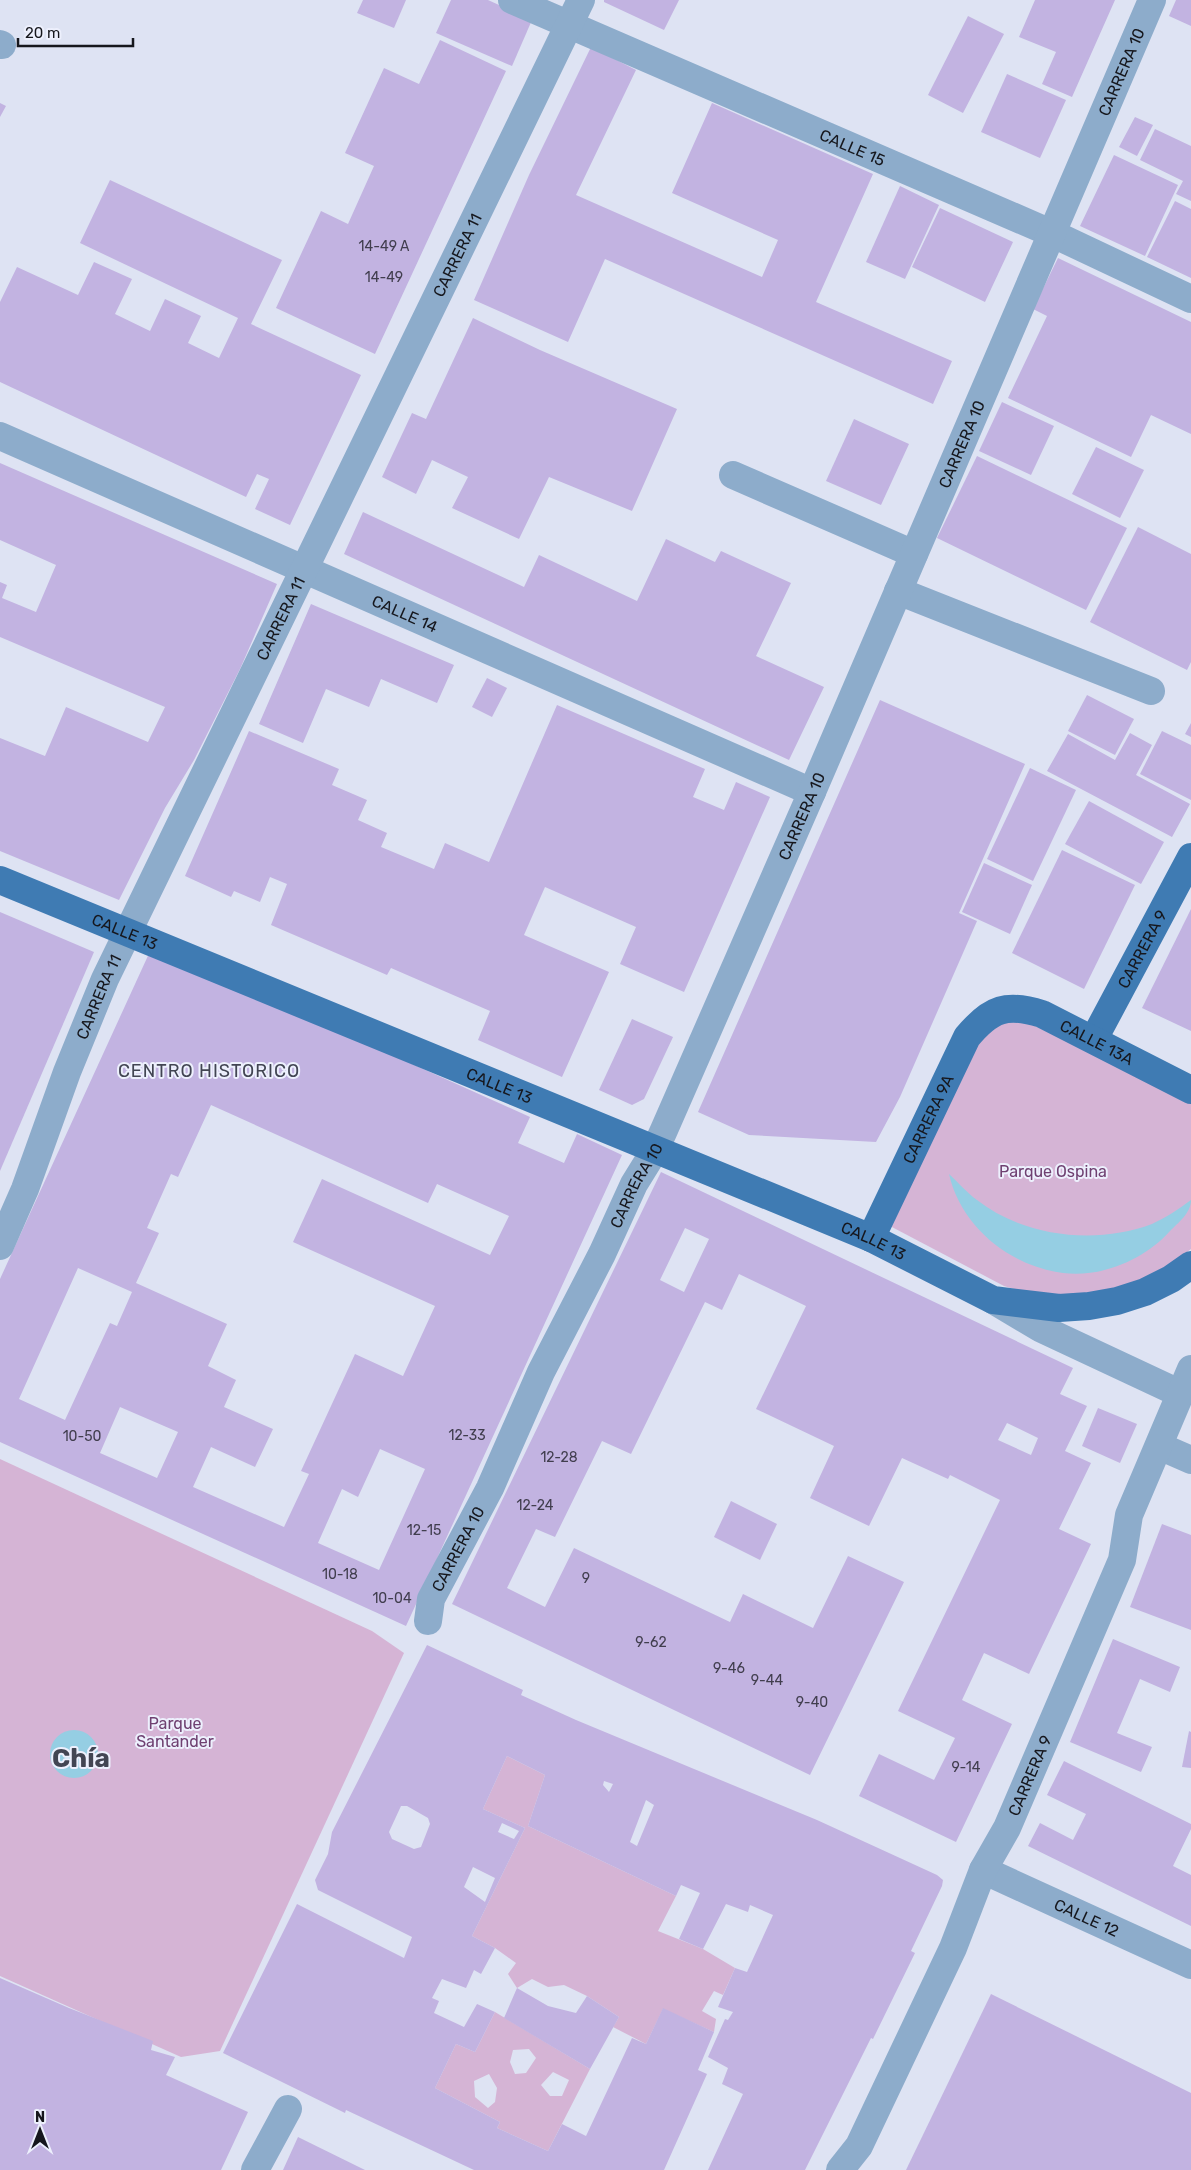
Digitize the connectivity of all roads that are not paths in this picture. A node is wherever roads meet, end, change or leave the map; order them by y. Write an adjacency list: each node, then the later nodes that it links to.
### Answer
1 (512, 0): 4 (street, CALLE 15)
2 (581, 0): 4 (street, CARRERA 11)
3 (1152, 0): 5 (street, CARRERA 10)
4 (569, 25): 5 (street, CALLE 15); 10 (street, CARRERA 11)
5 (1050, 233): 6 (street, CALLE 15); 9 (street, CARRERA 10)
6 (1191, 298)
7 (0, 436): 10 (street, CALLE 14)
8 (733, 475): 9 (street)
9 (914, 554): 11 (street, CARRERA 10)
10 (305, 570): 13 (street, CALLE 14); 16 (street, CARRERA 11)
11 (898, 591): 12 (street); 13 (street, CARRERA 10)
12 (1151, 691)
13 (812, 792): 20 (street, CARRERA 10)
14 (1191, 857): 18 (main road, CARRERA 9)
15 (0, 880): 16 (main road, CALLE 13)
16 (128, 933): 20 (main road, CALLE 13); 22 (street, CARRERA 11)
17 (999, 1010): 18 (main road, CALLE 13A); 21 (main road, CARRERA 9A)
18 (1094, 1039): 19 (main road, CALLE 13A)
19 (1191, 1090)
20 (655, 1150): 21 (main road, CALLE 13); 29 (street, CARRERA 10)
21 (871, 1238): 24 (main road, CALLE 13)
22 (0, 1246)
23 (1191, 1266): 24 (main road, CALLE 13)
24 (993, 1300): 26 (street, CALLE 13)
25 (1191, 1369): 26 (street, CARRERA 9)
26 (1181, 1394): 27 (street, CARRERA 9)
27 (1159, 1446): 28 (street); 30 (street, CARRERA 9)
28 (1191, 1460)
29 (428, 1620)
30 (982, 1870): 31 (street, CALLE 12); 34 (street, CARRERA 9)
31 (1191, 1965)
32 (288, 2108): 33 (street)
33 (255, 2170)
34 (840, 2170)

